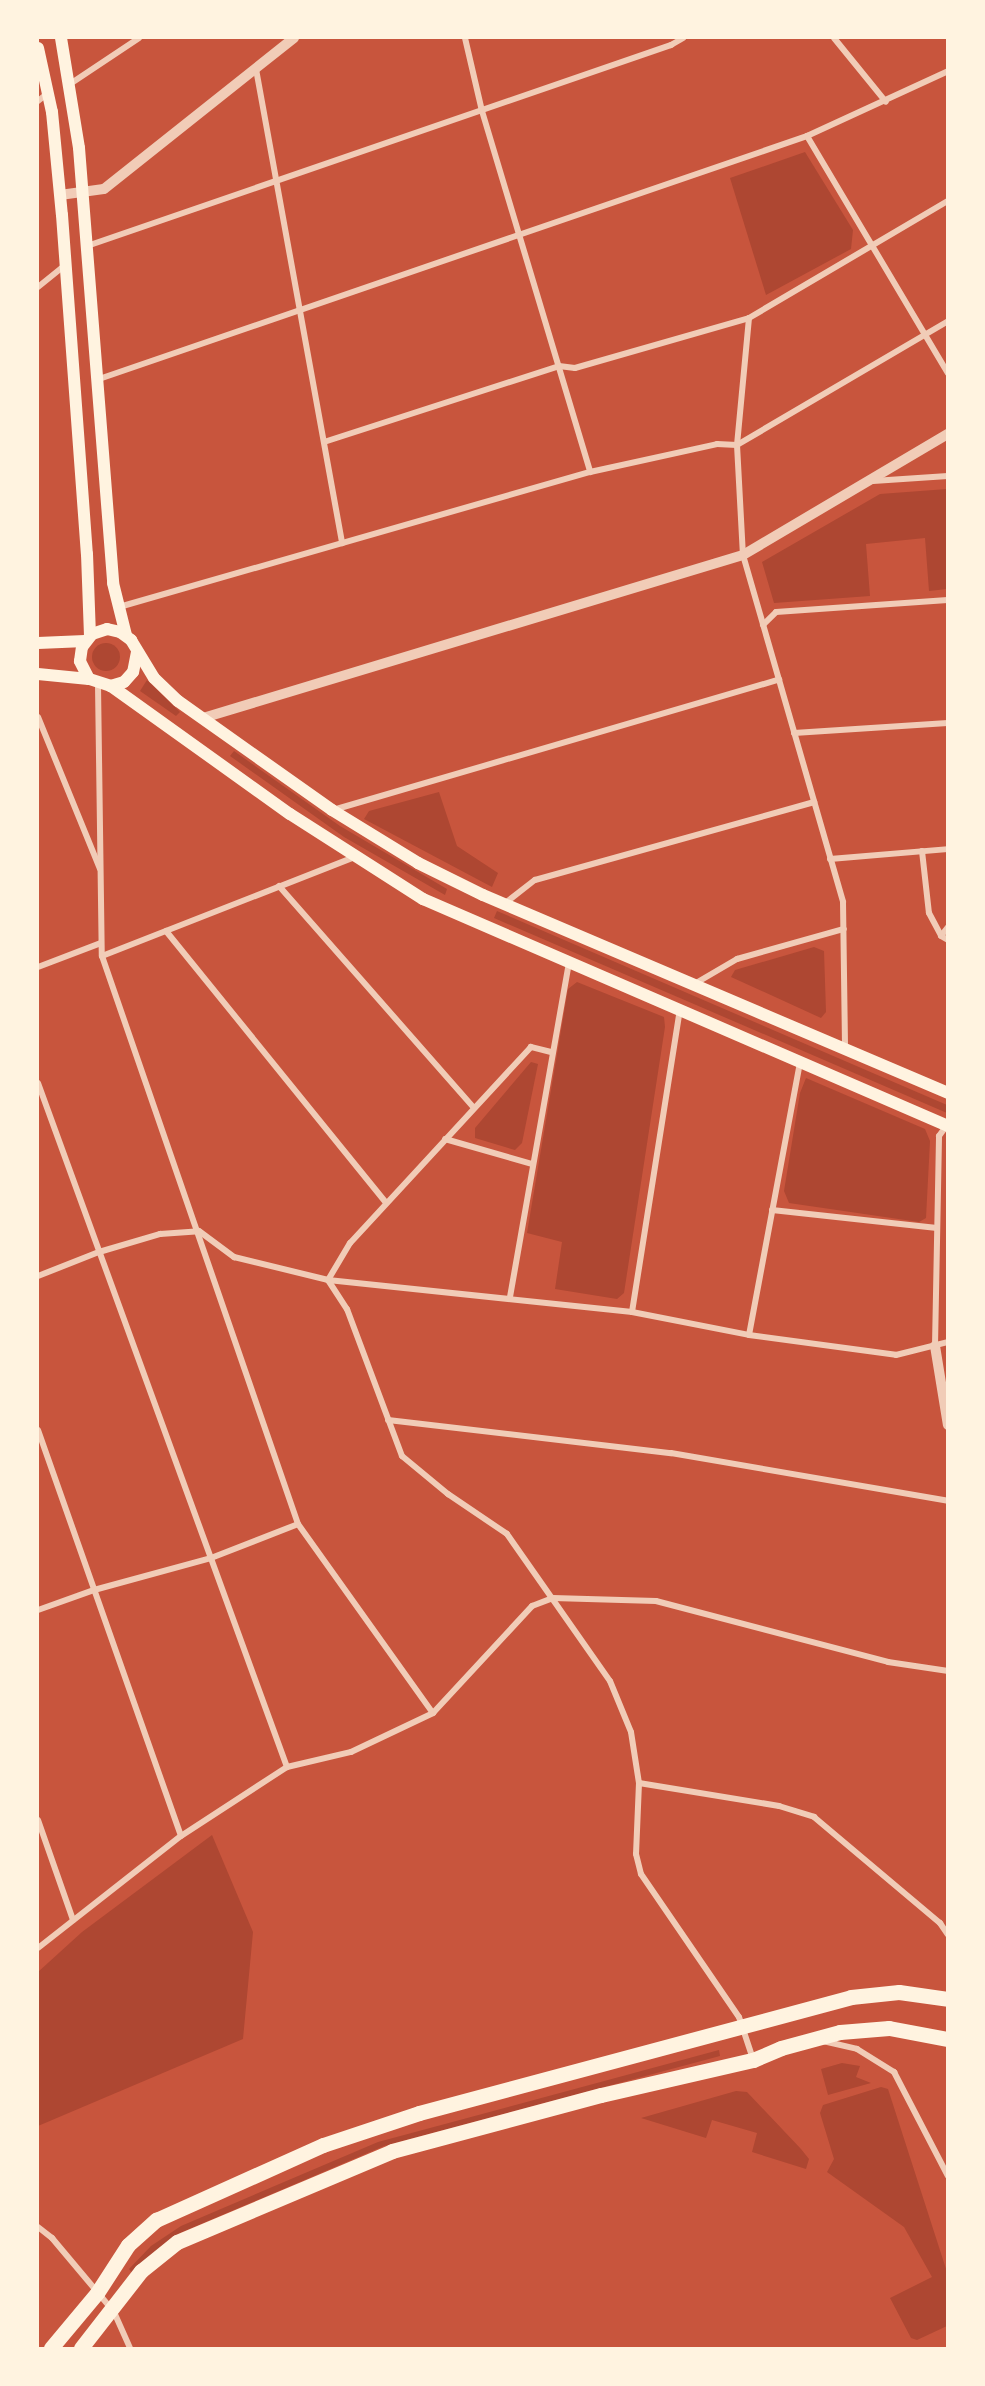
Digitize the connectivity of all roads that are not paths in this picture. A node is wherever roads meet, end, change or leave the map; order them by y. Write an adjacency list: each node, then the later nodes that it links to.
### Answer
1 (61, 38): 10 (main road)
2 (139, 38): 10 (street)
3 (294, 38): 8 (street)
4 (465, 38): 14 (street)
5 (683, 38): 14 (street)
6 (834, 38): 13 (street)
7 (38, 48): 11 (main road)
8 (256, 68): 16 (street); 17 (street)
9 (948, 71): 13 (street)
10 (70, 84): 17 (main road)
11 (48, 93): 12 (street); 18 (main road)
12 (38, 101)
13 (886, 102): 15 (street)
14 (482, 111): 16 (street); 20 (street)
15 (807, 136): 20 (street); 22 (street)
16 (276, 182): 21 (street); 25 (street)
17 (83, 192): 18 (street); 21 (main road)
18 (60, 195): 23 (main road)
19 (948, 201): 22 (street)
20 (519, 235): 25 (street); 29 (street)
21 (87, 246): 31 (main road)
22 (872, 246): 26 (street); 28 (street)
23 (66, 265): 24 (street); 44 (main road)
24 (38, 287)
25 (300, 311): 31 (street); 33 (street)
26 (748, 318): 29 (street); 34 (street)
27 (948, 321): 28 (street)
28 (925, 335): 30 (street); 34 (street)
29 (559, 366): 33 (street); 35 (street)
30 (948, 373)
31 (99, 380): 41 (main road)
32 (948, 434): 37 (street)
33 (324, 442): 38 (street)
34 (737, 446): 35 (street); 39 (street)
35 (590, 472): 38 (street)
36 (948, 476): 37 (street)
37 (865, 481): 39 (street)
38 (342, 543): 41 (street)
39 (743, 555): 42 (street); 51 (street)
40 (948, 600): 42 (street)
41 (118, 607): 43 (main road)
42 (763, 625): 48 (street)
43 (126, 635): 44 (main road); 46 (main road)
44 (87, 638): 45 (main road); 49 (main road)
45 (38, 644)
46 (137, 652): 49 (main road); 51 (main road)
47 (38, 674): 49 (main road)
48 (779, 680): 53 (street); 55 (street)
49 (99, 683): 58 (main road); 60 (street)
50 (38, 717): 60 (street)
51 (203, 718): 55 (main road)
52 (948, 723): 53 (street)
53 (794, 733): 54 (street)
54 (814, 802): 59 (street); 62 (street)
55 (332, 810): 62 (main road)
56 (948, 849): 57 (street)
57 (922, 851): 59 (street); 66 (street)
58 (354, 857): 61 (street); 70 (main road)
59 (830, 859): 64 (street)
60 (102, 872): 68 (street)
61 (279, 886): 65 (street); 79 (street)
62 (504, 904): 72 (main road)
63 (948, 927): 66 (street)
64 (844, 929): 72 (street); 74 (street)
65 (166, 931): 69 (street); 83 (street)
66 (941, 936): 67 (street)
67 (948, 940)
68 (101, 943): 69 (street); 71 (street)
69 (102, 956): 86 (street)
70 (568, 963): 73 (main road); 75 (street)
71 (38, 967)
72 (696, 983): 74 (main road)
73 (680, 1010): 76 (main road); 91 (street)
74 (845, 1048): 78 (main road)
75 (551, 1052): 79 (street); 82 (street)
76 (800, 1063): 80 (main road); 84 (street)
77 (38, 1083): 87 (street)
78 (948, 1093)
79 (474, 1108): 81 (street)
80 (947, 1126): 85 (street)
81 (445, 1139): 82 (street); 83 (street)
82 (532, 1164): 90 (street)
83 (386, 1203): 89 (street)
84 (772, 1210): 85 (street); 92 (street)
85 (937, 1227): 94 (street)
86 (199, 1231): 87 (street); 89 (street); 99 (street)
87 (99, 1252): 88 (street); 100 (street)
88 (38, 1276)
89 (328, 1280): 90 (street); 95 (street)
90 (510, 1297): 91 (street)
91 (632, 1312): 92 (street)
92 (749, 1335): 94 (street)
93 (948, 1342): 94 (street)
94 (935, 1346): 96 (street)
95 (388, 1420): 98 (street); 102 (street)
96 (948, 1425)
97 (38, 1430): 101 (street)
98 (948, 1502)
99 (298, 1524): 100 (street); 105 (street)
100 (211, 1558): 101 (street); 106 (street)
101 (94, 1590): 103 (street); 109 (street)
102 (553, 1598): 104 (street); 105 (street); 107 (street)
103 (38, 1610)
104 (948, 1671)
105 (433, 1713): 106 (street)
106 (287, 1767): 109 (street)
107 (639, 1782): 111 (street); 114 (street)
108 (38, 1820): 110 (street)
109 (182, 1836): 110 (street)
110 (73, 1920): 112 (street)
111 (948, 1935)
112 (38, 1948)
113 (948, 1999): 114 (main road)
114 (742, 2026): 117 (street); 120 (main road)
115 (814, 2039): 116 (main road); 117 (main road); 118 (street)
116 (948, 2039)
117 (753, 2060): 121 (main road)
118 (948, 2176)
119 (38, 2227): 120 (street)
120 (97, 2293): 121 (street); 122 (main road)
121 (112, 2310): 123 (main road); 124 (street)
122 (51, 2349)
123 (81, 2349)
124 (130, 2349)

